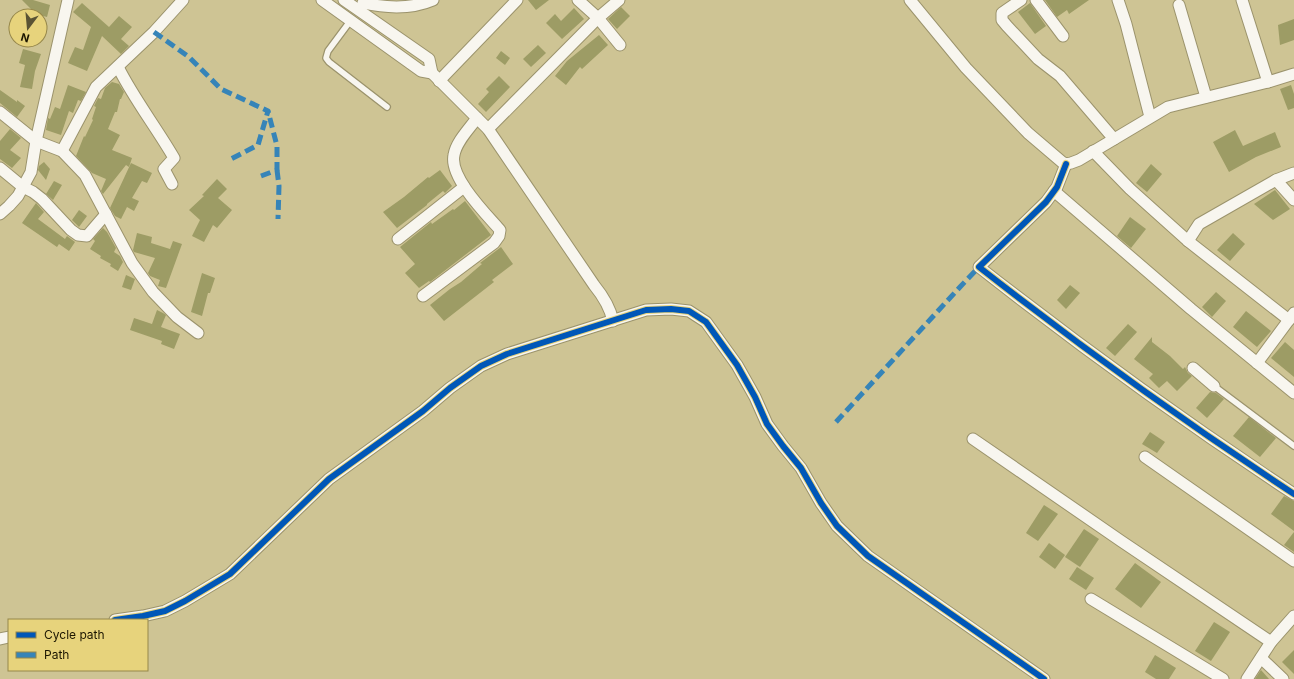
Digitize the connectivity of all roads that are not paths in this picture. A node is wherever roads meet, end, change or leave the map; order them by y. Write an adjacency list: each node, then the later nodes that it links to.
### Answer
1 (183, 0): 20 (street)
2 (322, 0): 17 (street)
3 (344, 0): 14 (street)
4 (433, 0): 14 (street)
5 (517, 0): 22 (street)
6 (578, 0): 16 (street)
7 (619, 0): 16 (street)
8 (910, 0): 34 (street)
9 (1021, 0): 30 (street)
10 (1036, 0): 18 (street)
11 (1118, 0): 27 (street)
12 (1242, 0): 23 (street)
13 (66, 2): 31 (street)
14 (362, 4): 17 (street); 22 (street)
15 (1179, 5): 24 (street)
16 (598, 18): 19 (street); 29 (street)
17 (351, 20): 22 (street); 25 (lane)
18 (1064, 36)
19 (620, 45)
20 (118, 67): 32 (street); 38 (street)
21 (1294, 74): 23 (street)
22 (436, 77): 28 (street)
23 (1268, 82): 24 (street)
24 (1206, 97): 27 (street)
25 (387, 107)
26 (0, 112): 31 (street)
27 (1150, 117): 30 (street)
28 (477, 118): 29 (street); 40 (street)
29 (488, 129): 49 (street)
30 (1114, 139): 33 (street)
31 (36, 141): 32 (street); 39 (street)
32 (62, 151): 44 (street)
33 (1093, 151): 34 (street); 46 (street)
34 (1066, 164): 41 (street)
35 (0, 168): 39 (street)
36 (1294, 173): 37 (street)
37 (1276, 180): 42 (street); 46 (street)
38 (172, 184)
39 (24, 187): 43 (street); 44 (street)
40 (464, 187): 45 (street); 47 (street)
41 (1054, 191): 51 (street); 58 (street)
42 (1294, 200)
43 (0, 214)
44 (106, 214): 50 (street)
45 (398, 239)
46 (1188, 241): 48 (street)
47 (423, 296)
48 (1291, 316): 51 (street)
49 (613, 318): 62 (street); 65 (street)
50 (198, 333)
51 (1257, 363): 54 (street)
52 (1193, 368): 53 (street)
53 (1214, 386): 56 (lane)
54 (1294, 393)
55 (973, 439): 63 (street)
56 (1294, 446)
57 (1145, 457): 59 (street)
58 (1294, 494)
59 (1294, 561)
60 (1091, 598): 66 (street)
61 (1294, 616): 63 (street)
62 (122, 619)
63 (1271, 642): 64 (street)
64 (1261, 658): 67 (street); 68 (street)
65 (1044, 679)
66 (1223, 679)
67 (1247, 679)
68 (1283, 679)

